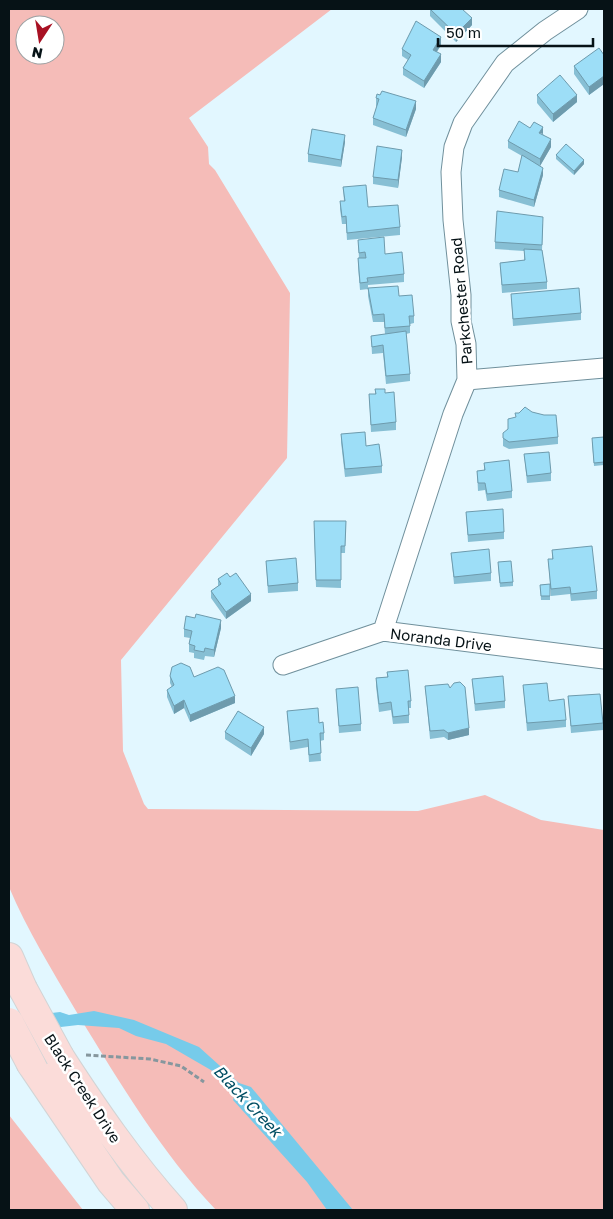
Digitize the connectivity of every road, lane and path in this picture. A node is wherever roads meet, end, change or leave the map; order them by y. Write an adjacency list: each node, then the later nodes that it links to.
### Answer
1 (578, 9): 3 (street, Parkchester Road)
2 (604, 368): 3 (street)
3 (467, 380): 4 (street, Parkchester Road)
4 (383, 631): 5 (street, Noranda Drive); 6 (street, Noranda Drive)
5 (604, 659)
6 (283, 666)
7 (9, 957): 9 (main road, Black Creek Drive, bridge)
8 (9, 1022): 11 (main road, Black Creek Drive, bridge)
9 (72, 1056): 10 (path); 12 (main road, Black Creek Drive)
10 (204, 1082)
11 (135, 1210)
12 (173, 1210)

